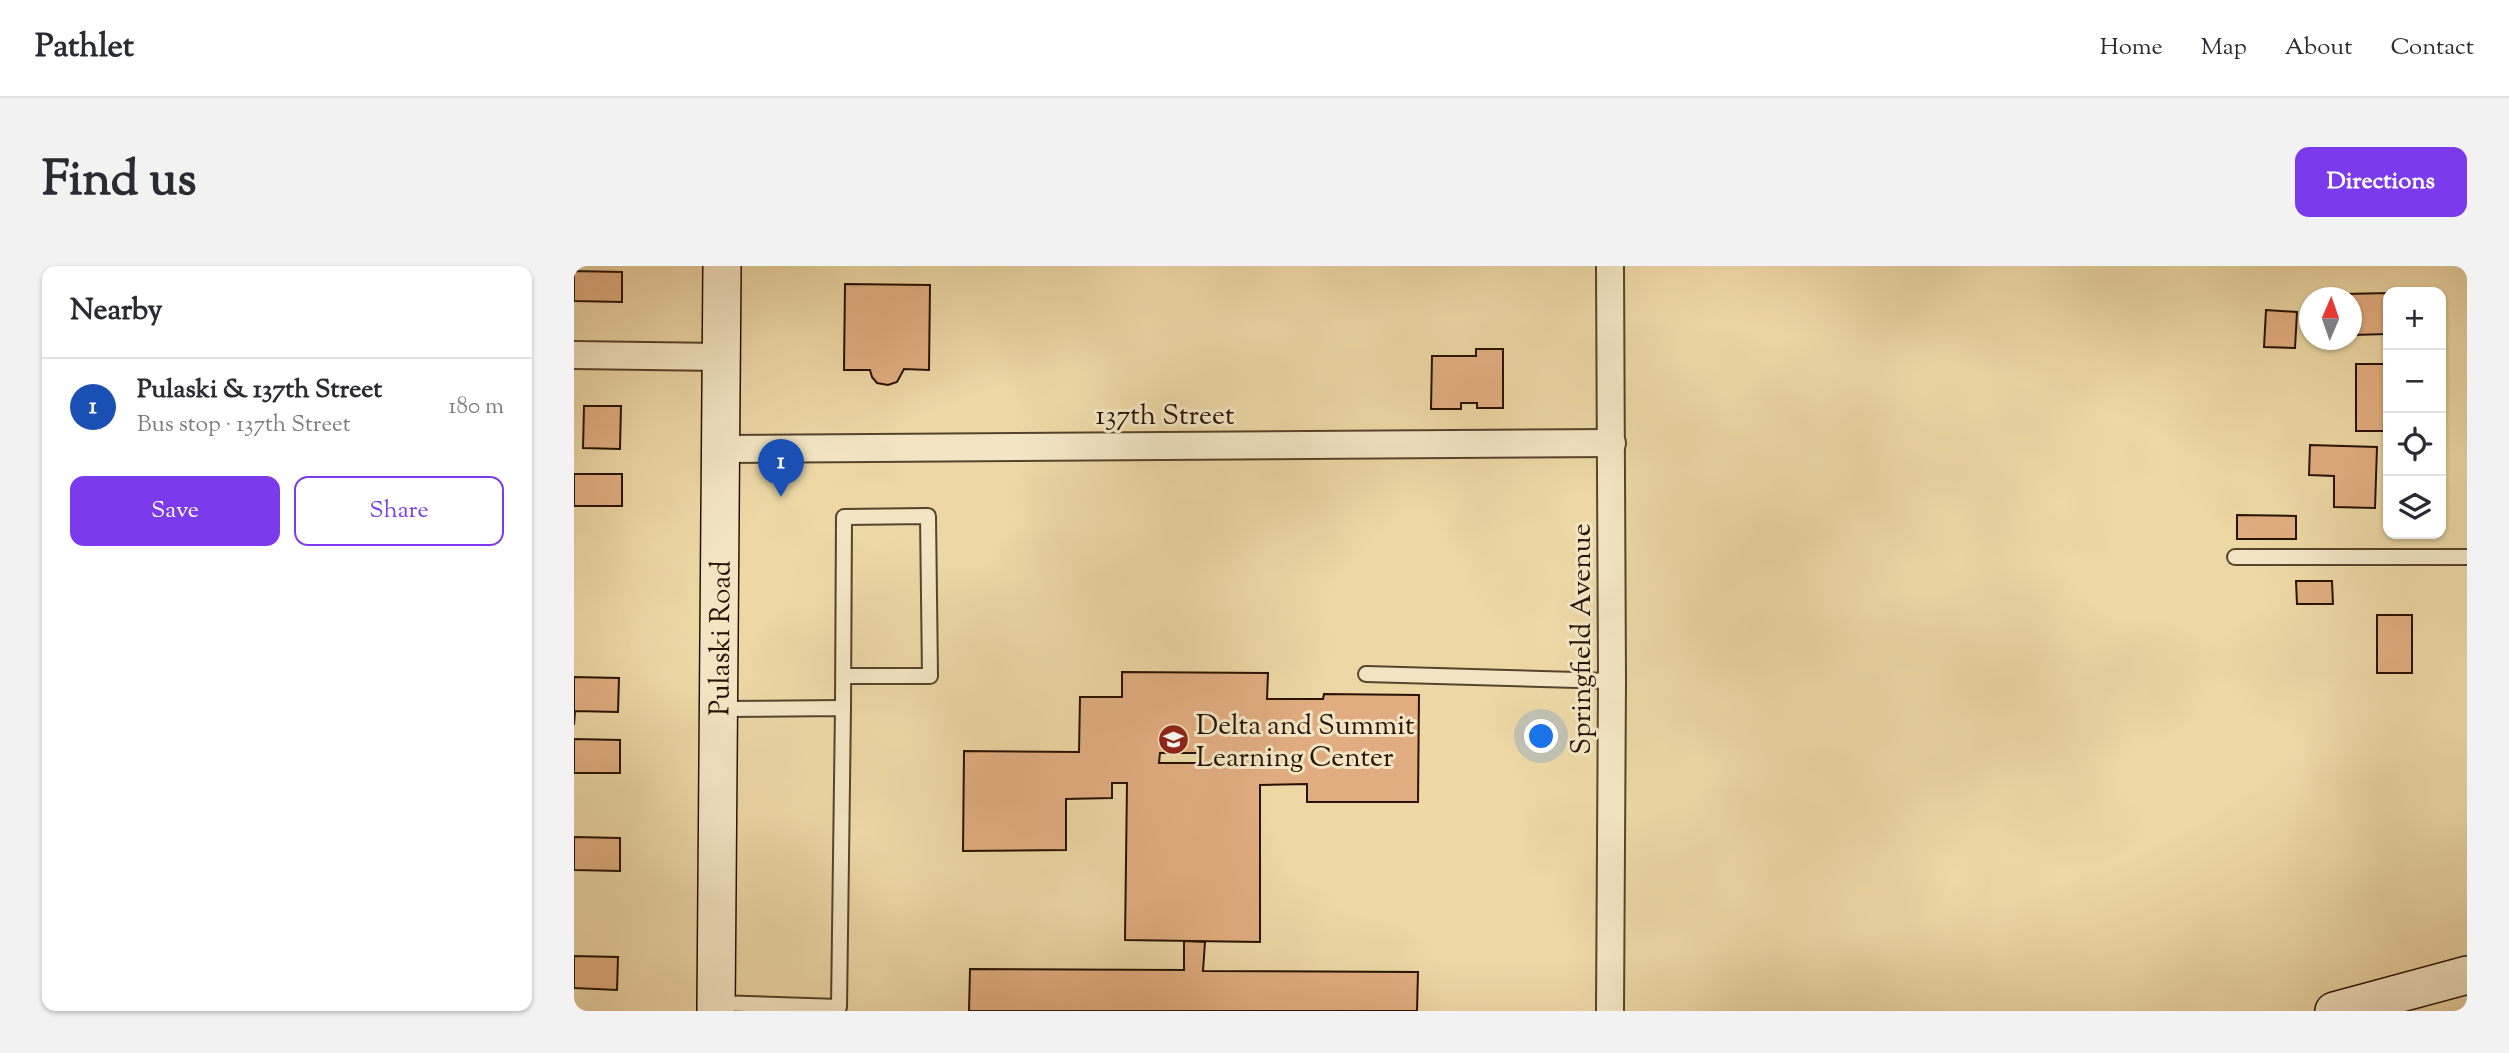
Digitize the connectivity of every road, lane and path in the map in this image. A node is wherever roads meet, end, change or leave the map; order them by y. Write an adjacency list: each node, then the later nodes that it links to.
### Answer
1 (722, 266): 4 (main road, Pulaski Road)
2 (1611, 266): 5 (street, Springfield Avenue)
3 (574, 355): 4 (street)
4 (721, 357): 6 (main road, Pulaski Road)
5 (1612, 443): 6 (street, 137th Street); 11 (street, Springfield Avenue)
6 (720, 449): 13 (main road, Pulaski Road)
7 (2467, 556): 8 (lane)
8 (2235, 557)
9 (1366, 674): 11 (lane)
10 (843, 676): 10 (lane); 12 (lane)
11 (1612, 681): 16 (street, Springfield Avenue)
12 (843, 708): 13 (lane); 15 (lane)
13 (717, 709): 15 (main road, Pulaski Road)
14 (2467, 975): 17 (main road)
15 (716, 1007)
16 (1610, 1011)
17 (2334, 1011)

